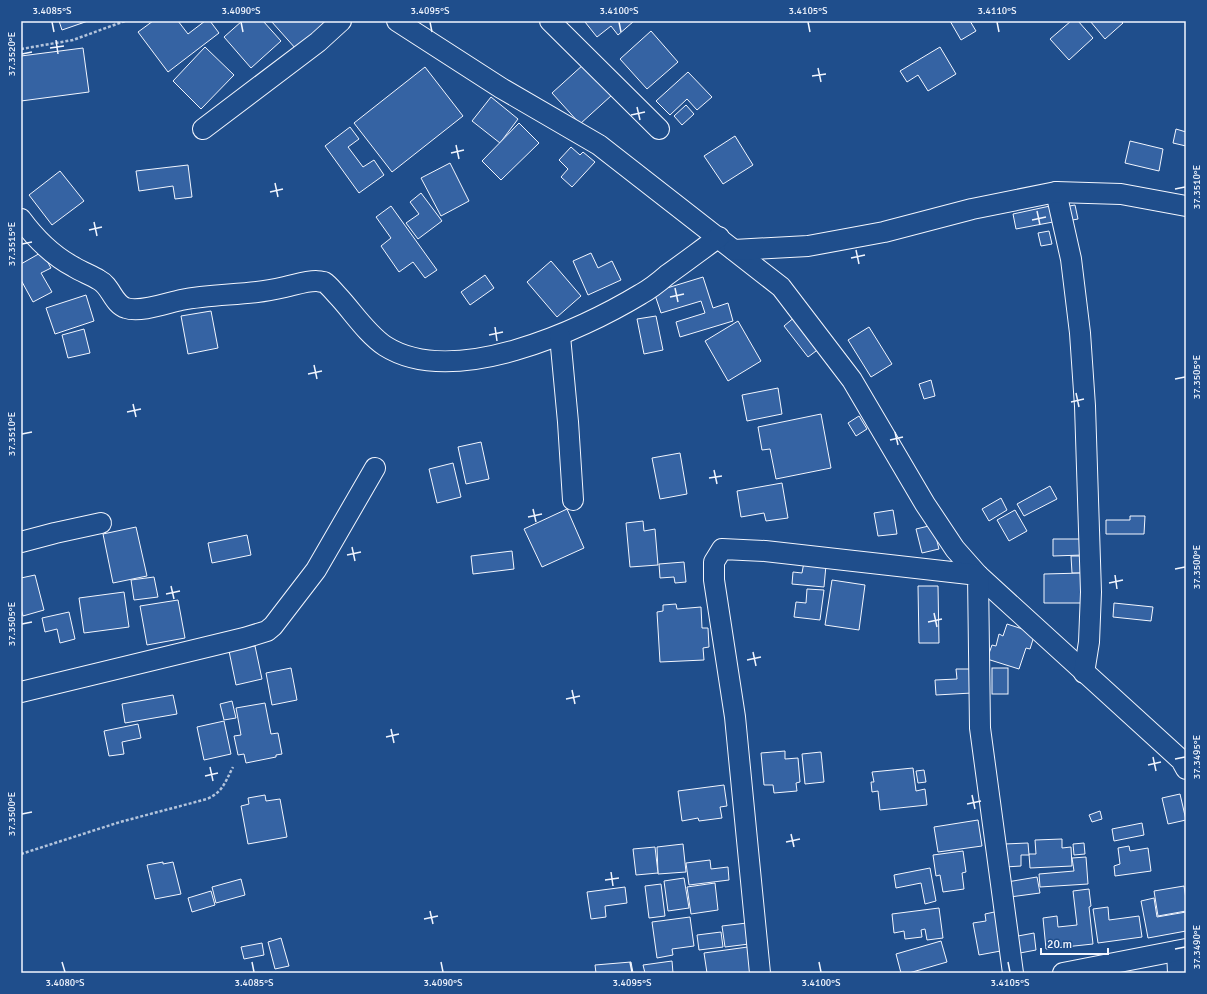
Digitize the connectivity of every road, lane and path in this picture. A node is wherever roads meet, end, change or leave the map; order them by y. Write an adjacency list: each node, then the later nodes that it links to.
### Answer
1 (125, 21): 5 (path)
2 (341, 21): 6 (street)
3 (397, 21): 11 (street)
4 (550, 21): 7 (street)
5 (21, 49)
6 (203, 129)
7 (659, 129)
8 (1056, 192): 9 (street); 12 (street); 19 (street)
9 (1186, 206)
10 (21, 219): 13 (street)
11 (719, 237): 12 (street); 13 (street)
12 (734, 250): 18 (street)
13 (560, 336): 15 (street)
14 (375, 468): 20 (street)
15 (573, 500)
16 (101, 523): 17 (street)
17 (21, 542)
18 (978, 575): 19 (street); 25 (street); 26 (street)
19 (1084, 673): 22 (street)
20 (21, 692)
21 (233, 767): 23 (path)
22 (1186, 769)
23 (21, 854)
24 (1181, 950): 27 (street); 28 (street)
25 (760, 973)
26 (1013, 973)
27 (1063, 973)
28 (1178, 973)

